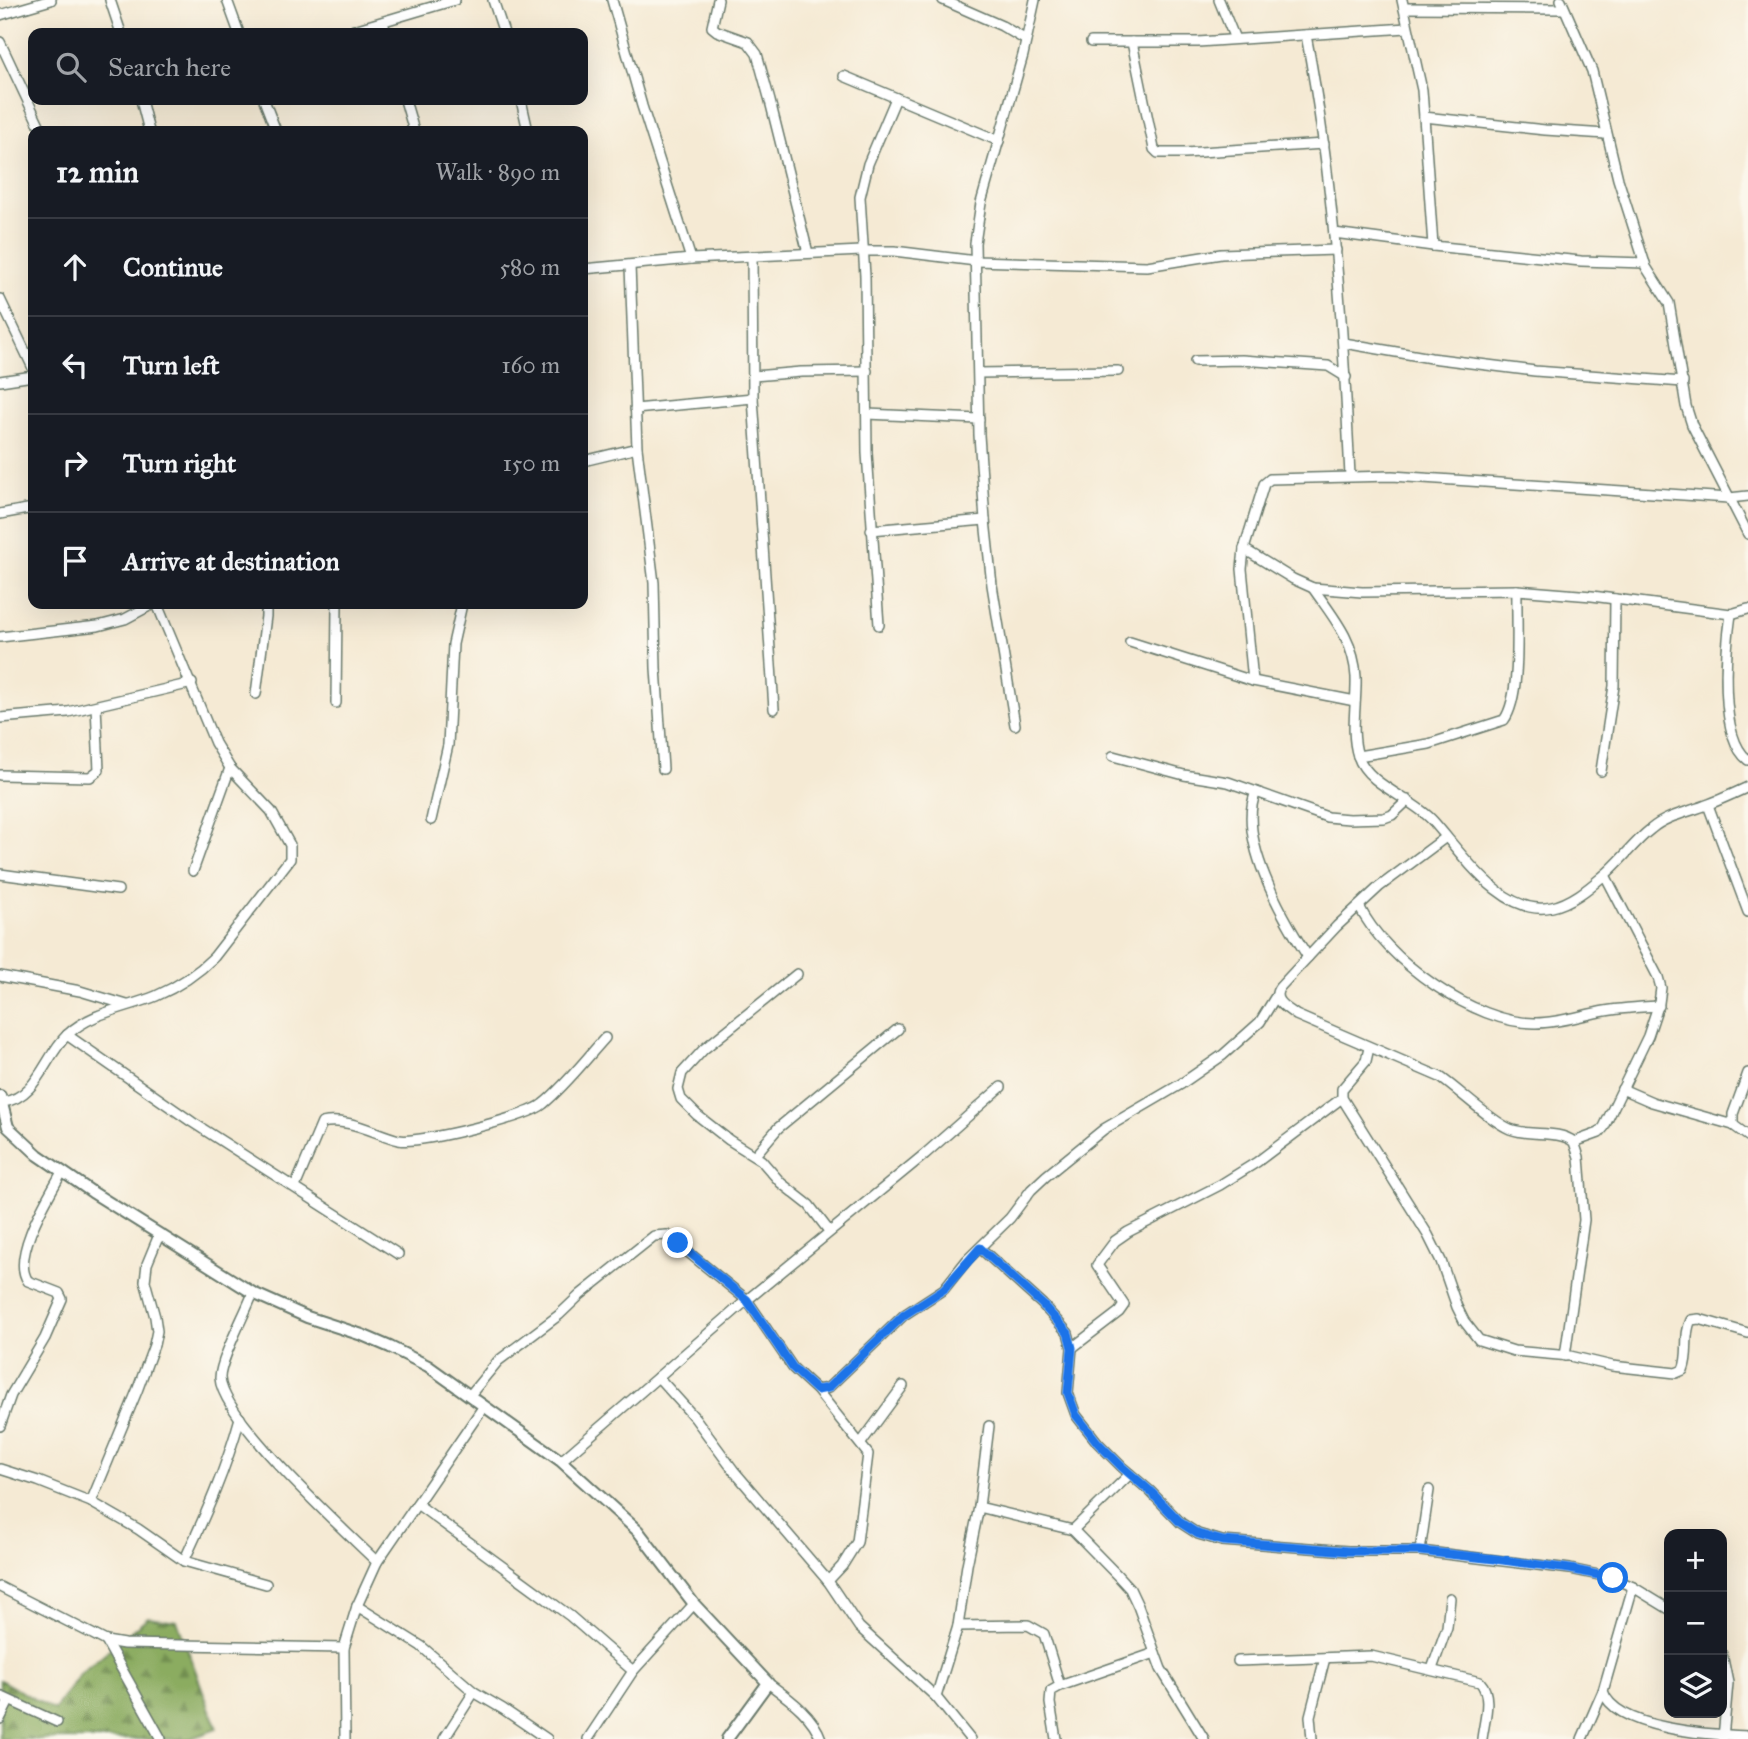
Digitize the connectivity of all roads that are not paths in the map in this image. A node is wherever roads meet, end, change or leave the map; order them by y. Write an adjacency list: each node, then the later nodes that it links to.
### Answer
1 (51, 0): 14 (street)
2 (110, 0): 16 (street)
3 (227, 0): 17 (street)
4 (455, 0): 11 (street)
5 (493, 0): 20 (street)
6 (612, 0): 51 (street)
7 (718, 0): 49 (street)
8 (943, 0): 24 (street)
9 (1035, 0): 24 (street)
10 (1219, 0): 23 (street)
11 (443, 2): 15 (street)
12 (1403, 4): 13 (street); 21 (street)
13 (1562, 5): 42 (street)
14 (0, 15)
15 (383, 22): 18 (street); 19 (street)
16 (119, 28)
17 (237, 28)
18 (362, 28)
19 (385, 28)
20 (502, 28)
21 (1407, 28): 22 (street); 36 (street)
22 (1306, 35): 23 (street); 44 (street)
23 (1235, 39): 27 (street)
24 (1026, 40): 43 (street)
25 (0, 41): 30 (street)
26 (1091, 42): 27 (street)
27 (1132, 42): 44 (street)
28 (844, 76): 29 (street)
29 (896, 98): 43 (street); 48 (street)
30 (28, 100)
31 (31, 105): 37 (street)
32 (142, 105): 38 (street)
33 (266, 105): 39 (street)
34 (407, 105): 40 (street)
35 (522, 105): 41 (street)
36 (1424, 117): 42 (street); 46 (street)
37 (41, 126)
38 (148, 126)
39 (274, 126)
40 (413, 126)
41 (527, 126)
42 (1606, 134): 53 (street)
43 (999, 141): 52 (street)
44 (1324, 144): 45 (street)
45 (1335, 233): 46 (street); 47 (street)
46 (1433, 246): 53 (street)
47 (1336, 250): 52 (street); 57 (street)
48 (862, 251): 49 (street); 52 (street); 62 (street)
49 (808, 253): 50 (street)
50 (752, 256): 51 (street); 65 (street)
51 (691, 259): 54 (street)
52 (976, 261): 64 (street)
53 (1645, 263): 69 (street)
54 (630, 266): 55 (street); 71 (street)
55 (588, 269)
56 (0, 299): 58 (street)
57 (1344, 343): 59 (street); 69 (street)
58 (28, 358)
59 (1345, 359): 61 (street); 67 (street)
60 (1195, 361): 61 (street)
61 (1328, 366): 67 (street)
62 (867, 371): 65 (street); 72 (street)
63 (1118, 371): 64 (street)
64 (979, 373): 73 (street)
65 (752, 376): 70 (street)
66 (28, 377): 68 (street)
67 (1346, 377): 76 (street)
68 (0, 381)
69 (1682, 382): 78 (street)
70 (753, 398): 71 (street); 104 (street)
71 (635, 409): 74 (street)
72 (867, 414): 73 (street); 82 (street)
73 (979, 419): 81 (street)
74 (637, 448): 75 (street); 111 (street)
75 (588, 460)
76 (1350, 476): 78 (street); 84 (street)
77 (1748, 496): 78 (street)
78 (1729, 498): 83 (street)
79 (28, 509): 80 (street)
80 (0, 514)
81 (985, 520): 82 (street); 106 (street)
82 (871, 530): 95 (street)
83 (1748, 534)
84 (1244, 549): 85 (street); 98 (street)
85 (1313, 588): 86 (street); 101 (street)
86 (1517, 590): 87 (street); 108 (street)
87 (1615, 599): 94 (street); 112 (street)
88 (145, 609): 96 (street)
89 (157, 609): 99 (street)
90 (265, 609): 100 (street)
91 (337, 609): 102 (street)
92 (462, 609): 118 (street)
93 (1748, 609): 94 (street)
94 (1731, 614): 109 (street)
95 (879, 625)
96 (0, 637)
97 (1130, 642): 98 (street)
98 (1254, 681): 101 (street)
99 (192, 683): 103 (street); 110 (street)
100 (256, 694)
101 (1355, 701): 108 (street)
102 (336, 703)
103 (96, 706): 105 (street); 113 (street)
104 (774, 709)
105 (0, 718)
106 (1014, 725)
107 (1113, 756): 115 (street)
108 (1358, 756): 116 (street)
109 (1748, 760)
110 (230, 768): 120 (street); 130 (street)
111 (663, 769)
112 (1601, 771)
113 (0, 775)
114 (1748, 787): 117 (street)
115 (1256, 792): 116 (street); 126 (street)
116 (1408, 800): 119 (street)
117 (1709, 805): 122 (street); 125 (street)
118 (431, 820)
119 (1446, 836): 122 (street); 124 (street)
120 (193, 871)
121 (0, 874): 123 (street)
122 (1605, 875): 131 (street)
123 (118, 890)
124 (1359, 906): 126 (street); 131 (street)
125 (1748, 912)
126 (1308, 957): 129 (street)
127 (797, 974): 144 (street)
128 (0, 976): 130 (street)
129 (1276, 996): 135 (street); 149 (street)
130 (127, 1005): 133 (street)
131 (1658, 1006): 138 (street)
132 (898, 1030): 144 (street)
133 (67, 1035): 140 (street); 146 (street)
134 (605, 1038): 146 (street)
135 (1370, 1048): 139 (street); 143 (street)
136 (1748, 1073): 141 (street)
137 (1001, 1087): 147 (street)
138 (1622, 1089): 141 (street); 143 (street)
139 (1342, 1098): 154 (street); 155 (street)
140 (1, 1099): 145 (street)
141 (1733, 1125): 142 (street)
142 (1748, 1136)
143 (1574, 1142): 155 (street)
144 (755, 1156): 147 (street)
145 (62, 1172): 148 (street); 162 (street)
146 (295, 1187): 150 (street)
147 (829, 1231): 152 (street)
148 (159, 1235): 151 (street); 169 (street)
149 (980, 1248): 154 (street); 158 (street)
150 (398, 1254)
151 (253, 1293): 159 (street); 161 (street)
152 (747, 1300): 156 (street); 158 (street); 159 (street)
153 (1748, 1333): 155 (street)
154 (1072, 1348): 167 (street)
155 (1566, 1356)
156 (659, 1377): 165 (street); 176 (street)
157 (903, 1386): 164 (street)
158 (817, 1390): 164 (street)
159 (470, 1395): 160 (street)
160 (484, 1405): 165 (street); 170 (street)
161 (240, 1418): 174 (street); 175 (street)
162 (0, 1426)
163 (989, 1426): 171 (street)
164 (861, 1443): 176 (street)
165 (561, 1461): 181 (street)
166 (0, 1469): 169 (street)
167 (1130, 1474): 172 (street); 173 (street)
168 (1429, 1490): 173 (street)
169 (91, 1502): 174 (street)
170 (417, 1504): 175 (street); 192 (street)
171 (979, 1507): 172 (street); 184 (street)
172 (1073, 1530): 187 (street)
173 (1420, 1551): 179 (street)
174 (184, 1561): 177 (street)
175 (377, 1562): 182 (street)
176 (828, 1581): 197 (street)
177 (267, 1584)
178 (0, 1587): 185 (street)
179 (1633, 1587): 183 (street); 195 (street)
180 (1450, 1598): 191 (street)
181 (694, 1604): 192 (street); 193 (street)
182 (357, 1606): 186 (street); 196 (street)
183 (1664, 1606)
184 (958, 1626): 194 (street); 197 (street)
185 (106, 1641): 186 (street); 203 (street)
186 (344, 1648): 204 (street)
187 (1155, 1654): 194 (street); 212 (street)
188 (1722, 1655): 202 (street)
189 (1325, 1658): 190 (street); 191 (street); 213 (street)
190 (1238, 1661)
191 (1432, 1670): 214 (street)
192 (633, 1671): 207 (street)
193 (768, 1683): 208 (street); 209 (street)
194 (1060, 1686): 211 (street)
195 (1603, 1691): 202 (street); 215 (street)
196 (474, 1692): 205 (street); 206 (street)
197 (936, 1696): 210 (street)
198 (5, 1699): 199 (street); 200 (street)
199 (0, 1719)
200 (57, 1723)
201 (1748, 1736): 202 (street)
202 (1723, 1737)
203 (161, 1739)
204 (345, 1739)
205 (444, 1739)
206 (547, 1739)
207 (588, 1739)
208 (727, 1739)
209 (821, 1739)
210 (970, 1739)
211 (1056, 1739)
212 (1205, 1739)
213 (1312, 1739)
214 (1482, 1739)
215 (1582, 1739)

